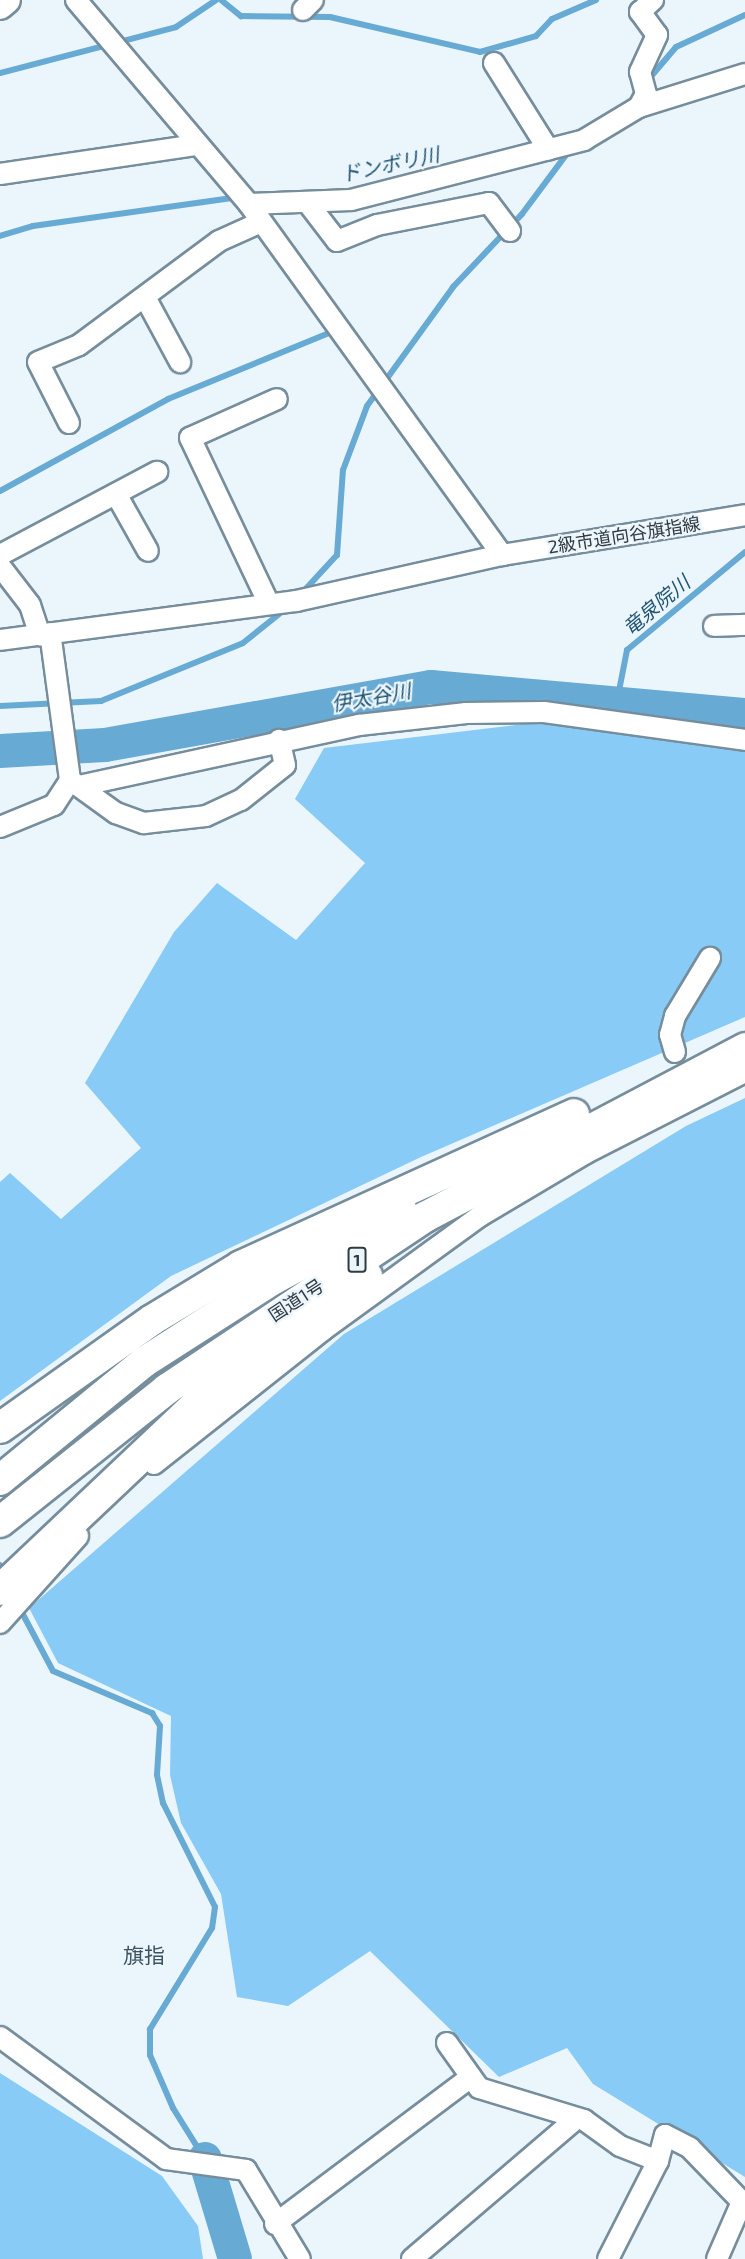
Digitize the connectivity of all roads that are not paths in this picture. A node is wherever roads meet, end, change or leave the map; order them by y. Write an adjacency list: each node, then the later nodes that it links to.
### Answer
1 (7, 0): 4 (main road)
2 (76, 0): 8 (street)
3 (654, 0): 7 (street)
4 (0, 6)
5 (494, 63): 9 (street)
6 (745, 74): 7 (street)
7 (639, 107): 9 (street)
8 (197, 145): 10 (street); 12 (street)
9 (548, 149): 11 (street)
10 (0, 174)
11 (307, 202): 12 (street); 14 (street)
12 (249, 204): 13 (street)
13 (261, 222): 15 (street); 24 (street)
14 (510, 231)
15 (146, 299): 16 (street); 18 (street)
16 (180, 362)
17 (277, 399): 26 (street)
18 (69, 423)
19 (157, 472): 20 (street)
20 (116, 494): 22 (street); 23 (street)
21 (745, 515): 24 (street, 2級市道向谷旗指線)
22 (148, 551)
23 (0, 555)
24 (502, 555): 26 (street, 2級市道向谷旗指線)
25 (0, 566): 29 (street)
26 (269, 604): 29 (street, 2級市道向谷旗指線)
27 (745, 625): 28 (street)
28 (714, 626)
29 (45, 634): 30 (street, 2級市道向谷旗指線); 33 (street)
30 (0, 640)
31 (279, 740): 32 (street); 33 (street); 33 (street)
32 (745, 740)
33 (73, 780): 34 (street)
34 (0, 827)
35 (710, 958): 38 (street)
36 (745, 1032): 40 (highway, 国道1号 / 1)
37 (745, 1048): 41 (highway, 国道1号 / 1)
38 (675, 1052)
39 (745, 1072): 46 (street)
40 (614, 1095): 42 (highway); 43 (highway, 国道1号 / 1)
41 (523, 1163): 44 (highway, 国道1号 / 1); 45 (highway)
42 (0, 1428)
43 (0, 1480)
44 (0, 1522)
45 (0, 1590)
46 (0, 1623)
47 (0, 2037): 53 (street)
48 (447, 2043): 49 (street)
49 (471, 2077): 50 (street); 53 (street)
50 (576, 2119): 51 (street); 55 (street)
51 (658, 2161): 52 (street); 56 (street)
52 (743, 2205): 57 (street)
53 (275, 2224): 54 (street)
54 (300, 2259)
55 (412, 2259)
56 (608, 2259)
57 (717, 2259)

